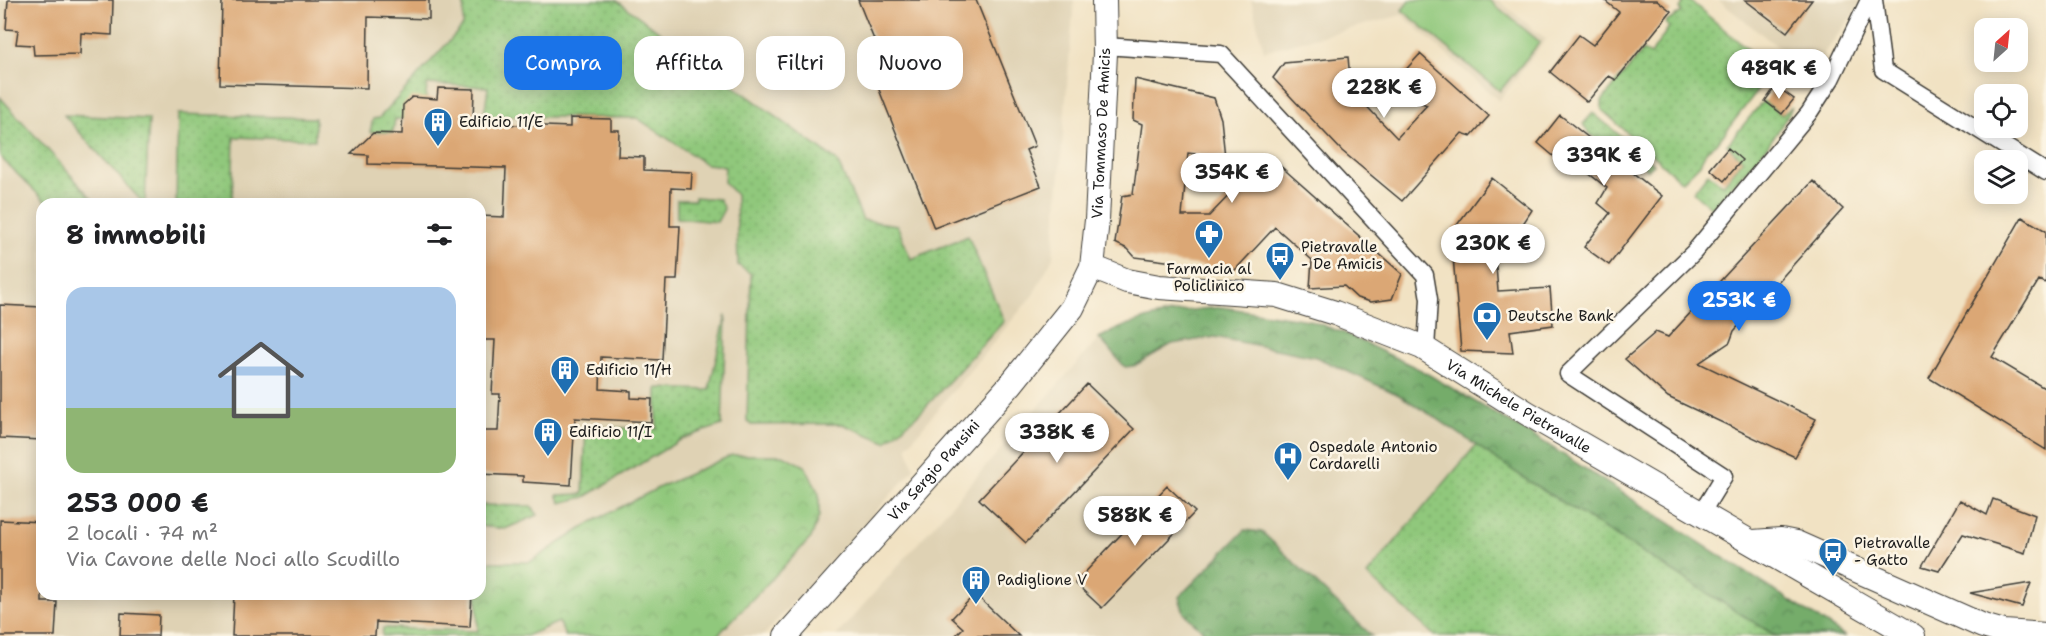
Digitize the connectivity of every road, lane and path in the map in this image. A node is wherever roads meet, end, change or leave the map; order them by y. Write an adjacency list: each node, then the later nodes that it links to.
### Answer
1 (1104, 0): 3 (main road, Via Tommaso De Amicis)
2 (1871, 0): 4 (street); 7 (street)
3 (1105, 50): 5 (main road, Via Tommaso De Amicis); 6 (street)
4 (2046, 172)
5 (1092, 267): 6 (main road, Via Michele Pietravalle); 10 (main road, Via Sergio Pansini)
6 (1424, 348): 7 (main road, Via Michele Pietravalle)
7 (1702, 512): 8 (main road, Via Michele Pietravalle)
8 (1753, 542): 9 (main road); 11 (main road, Via Michele Pietravalle)
9 (2046, 635)
10 (786, 636)
11 (1913, 636)

